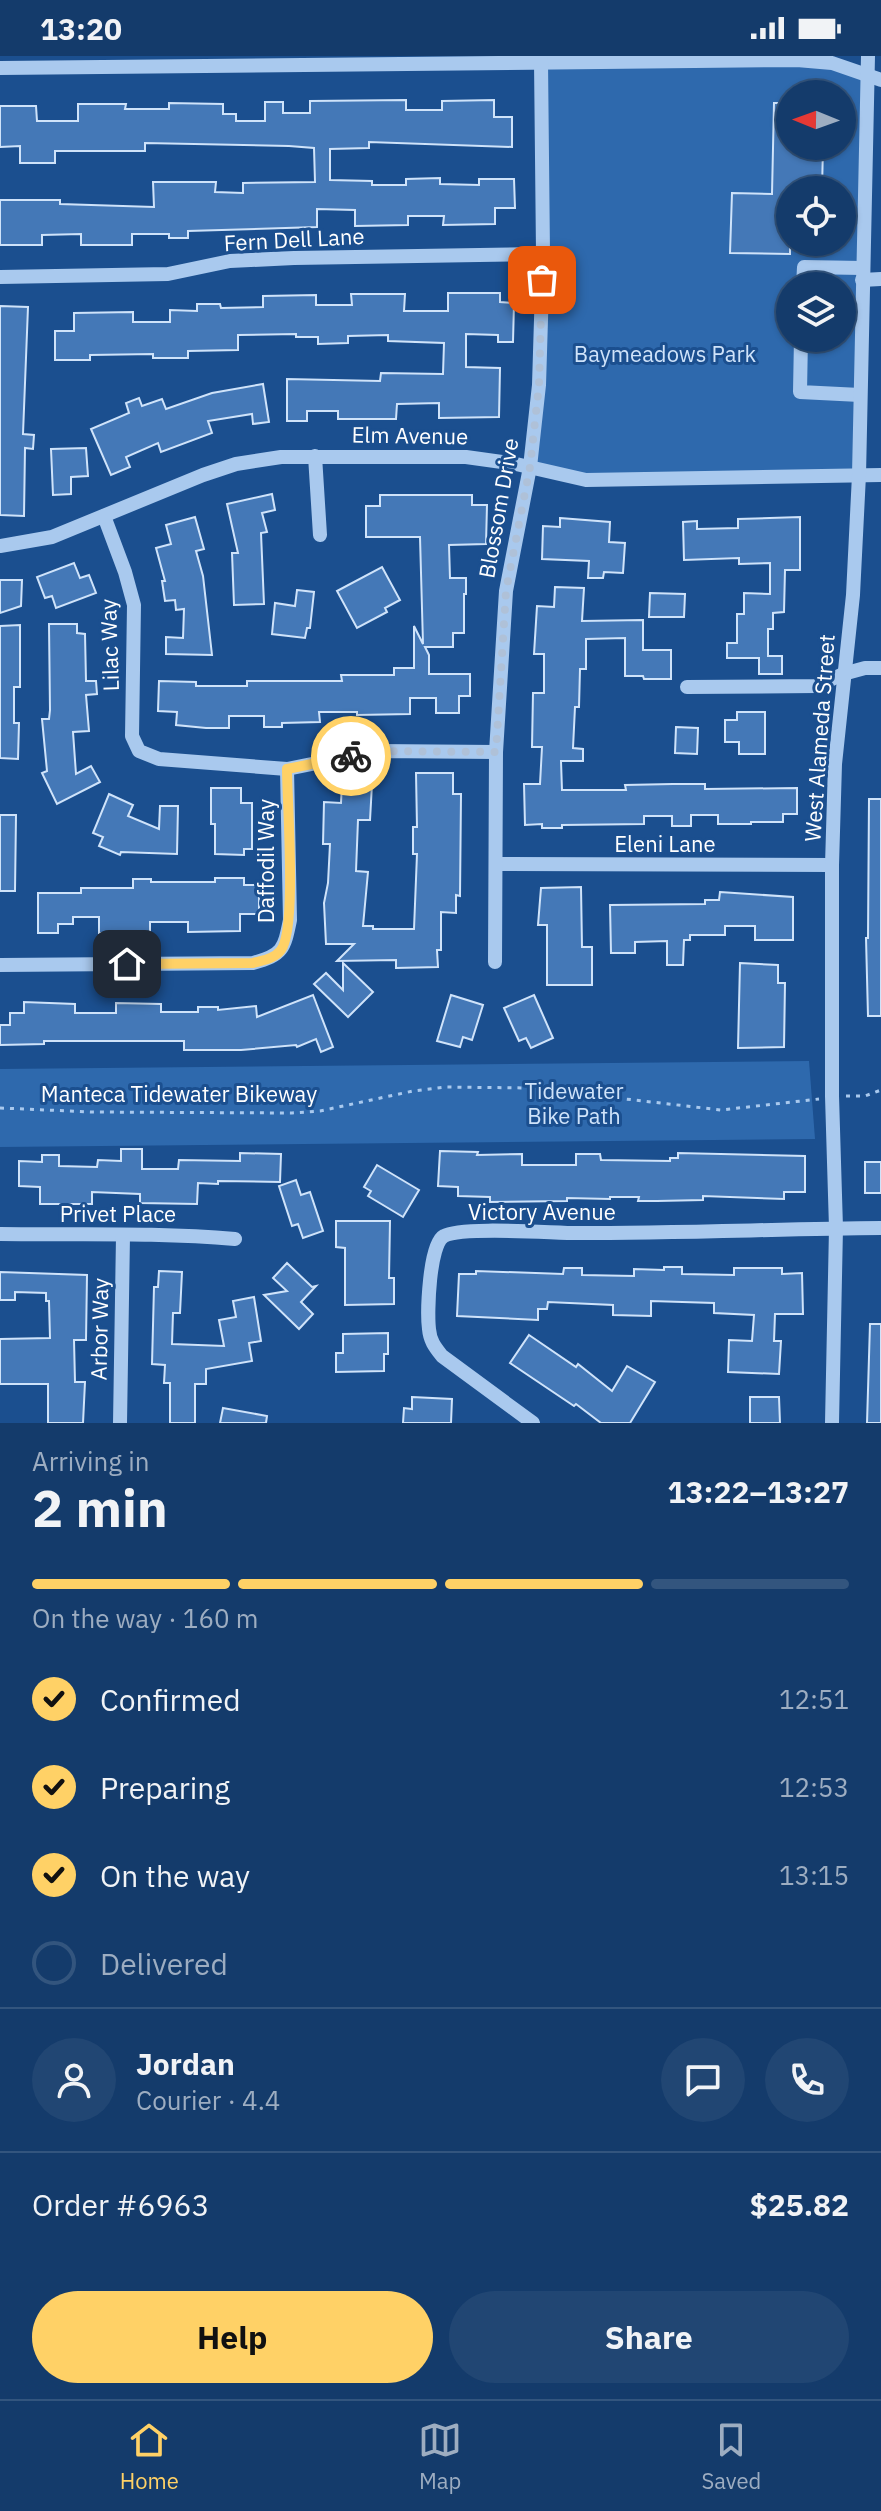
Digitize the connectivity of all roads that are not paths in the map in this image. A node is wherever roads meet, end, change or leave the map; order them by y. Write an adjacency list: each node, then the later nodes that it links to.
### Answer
1 (868, 56): 5 (street, West Alameda Street)
2 (541, 61): 3 (street); 5 (street); 6 (street, Blossom Drive)
3 (62, 62): 4 (street)
4 (0, 68)
5 (874, 78): 10 (street, West Alameda Street)
6 (543, 254): 11 (street, Fern Dell Lane); 16 (street, Blossom Drive)
7 (804, 272): 8 (street)
8 (845, 272)
9 (856, 273): 10 (street)
10 (862, 274): 12 (street); 14 (street, West Alameda Street)
11 (0, 277)
12 (881, 279)
13 (801, 352): 14 (street)
14 (860, 395): 17 (street, West Alameda Street)
15 (315, 456): 16 (street, Elm Avenue); 19 (street, Elm Avenue); 20 (street)
16 (530, 467): 17 (street, Elm Avenue); 25 (street, Blossom Drive)
17 (859, 475): 18 (street, Elm Avenue); 23 (street, West Alameda Street)
18 (881, 475)
19 (104, 516): 21 (street, Elm Avenue); 26 (street, Lilac Way)
20 (320, 535)
21 (0, 546)
22 (881, 668): 23 (street)
23 (843, 674): 24 (street); 28 (street, West Alameda Street)
24 (687, 687)
25 (496, 752): 26 (street); 27 (street, Blossom Drive)
26 (287, 769): 30 (street, Daffodil Way)
27 (497, 864): 28 (street, Eleni Lane); 29 (street, Blossom Drive)
28 (832, 865): 31 (street, West Alameda Street)
29 (495, 962)
30 (0, 965)
31 (836, 1228): 32 (street, Victory Avenue); 37 (street, Victory Avenue); 38 (street, West Alameda Street)
32 (881, 1228)
33 (0, 1234): 34 (street, Privet Place)
34 (123, 1236): 35 (street, Privet Place); 36 (street, Arbor Way)
35 (235, 1239)
36 (120, 1423)
37 (533, 1423)
38 (832, 1423)

